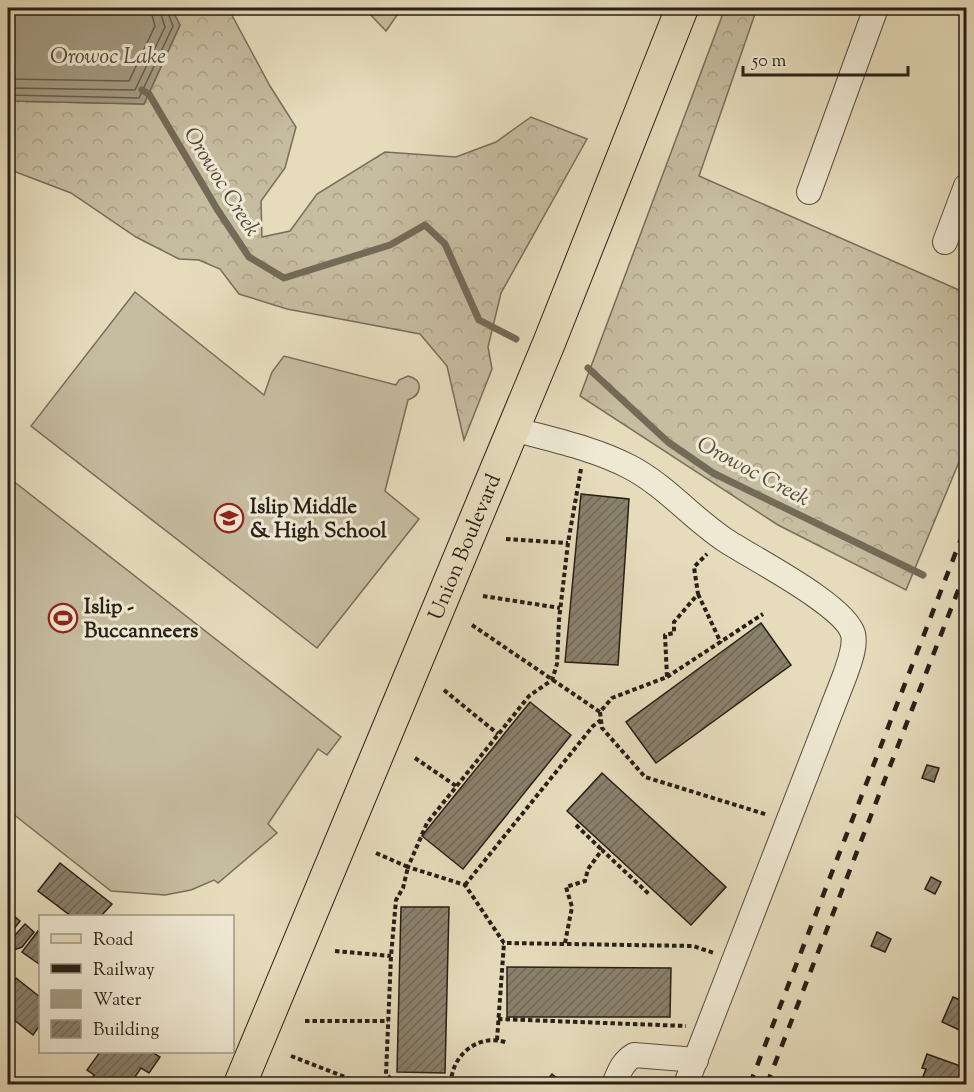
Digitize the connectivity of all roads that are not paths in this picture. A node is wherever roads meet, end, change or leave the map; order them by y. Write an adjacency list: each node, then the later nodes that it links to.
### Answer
1 (682, 8): 6 (main road, Union Boulevard)
2 (876, 8): 4 (lane)
3 (966, 186): 5 (lane)
4 (809, 192)
5 (945, 242)
6 (513, 429): 7 (lane); 8 (main road, Union Boulevard)
7 (696, 1060): 9 (lane); 10 (lane)
8 (240, 1084)
9 (614, 1084)
10 (686, 1084)

